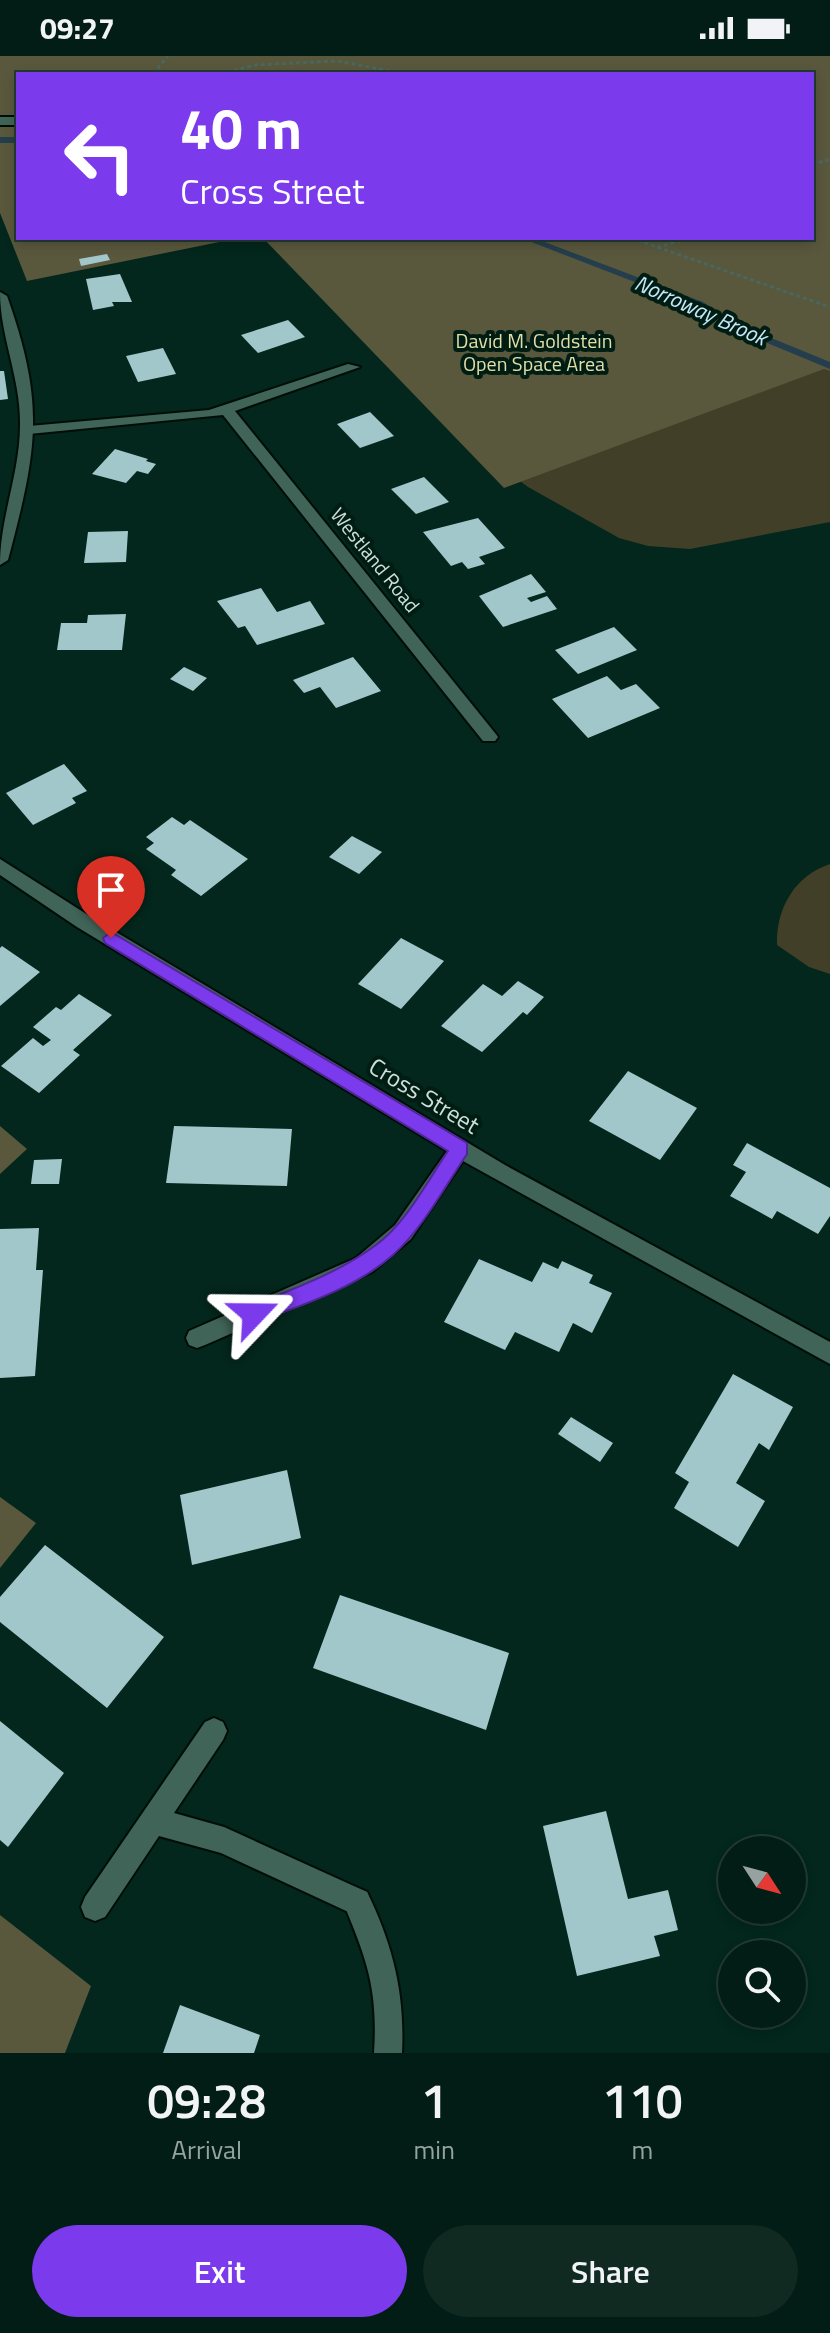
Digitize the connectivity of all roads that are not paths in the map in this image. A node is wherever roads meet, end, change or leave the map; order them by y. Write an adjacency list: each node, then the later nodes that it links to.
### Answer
1 (0, 296): 4 (street)
2 (353, 367): 3 (street)
3 (227, 410): 4 (street); 6 (street, Westland Road)
4 (29, 430): 5 (street)
5 (0, 560)
6 (489, 737)
7 (0, 866): 8 (street, Cross Street)
8 (460, 1149): 9 (street); 10 (street, Cross Street)
9 (197, 1338)
10 (830, 1354)
11 (214, 1731): 12 (street)
12 (153, 1821): 13 (street); 14 (street)
13 (95, 1907)
14 (388, 2053)

